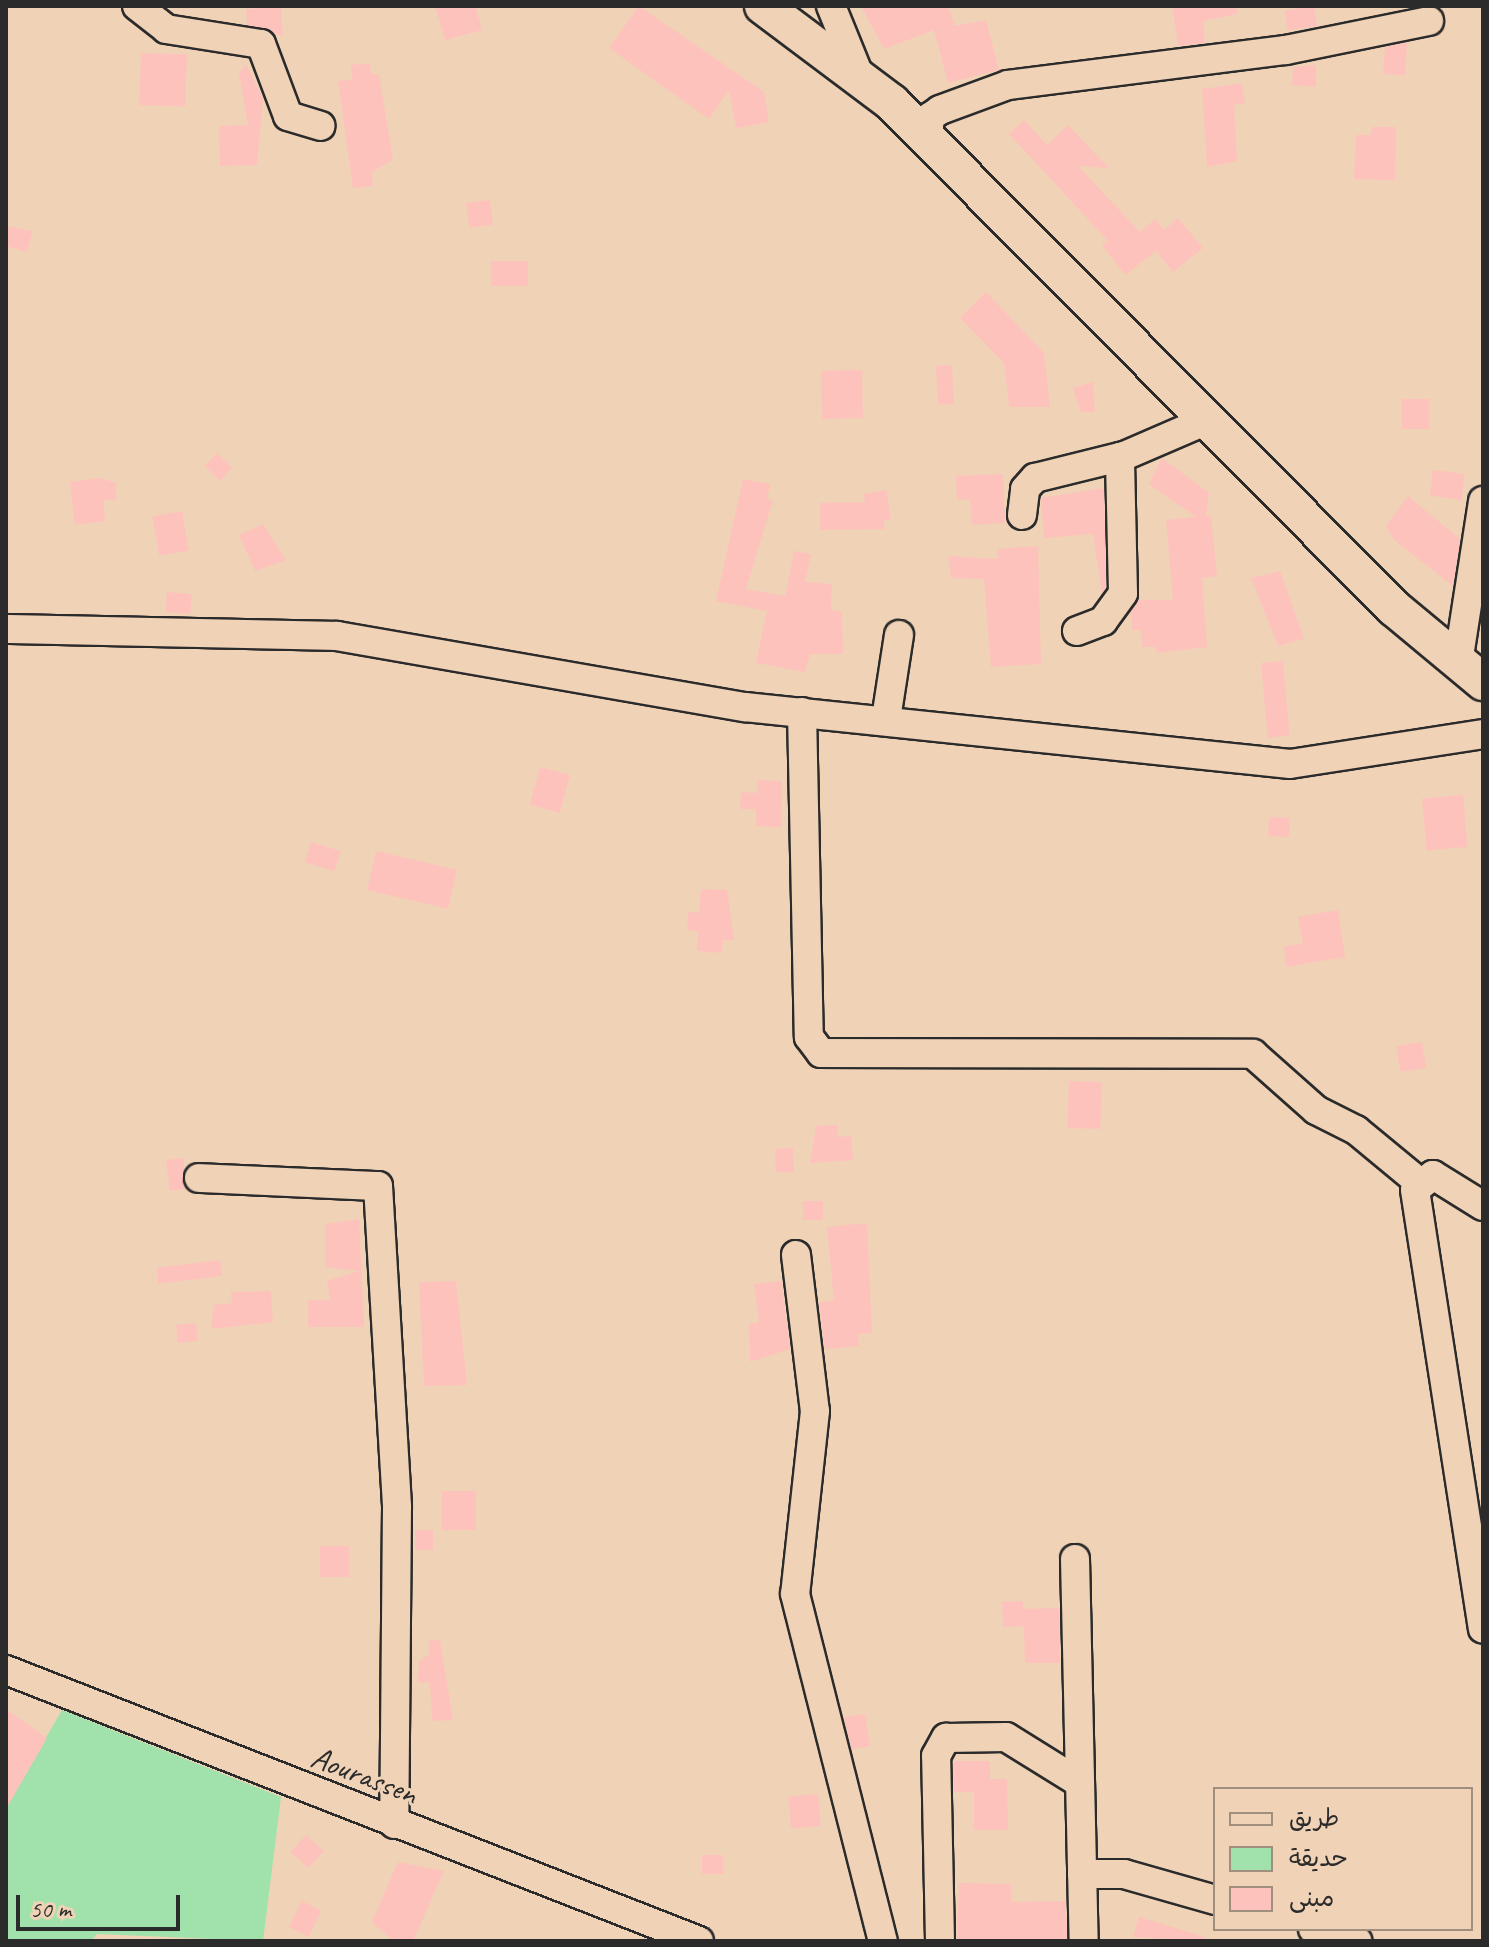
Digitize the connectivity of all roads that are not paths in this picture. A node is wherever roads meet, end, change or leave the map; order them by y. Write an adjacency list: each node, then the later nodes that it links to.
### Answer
1 (137, 6): 6 (street)
2 (763, 6): 5 (main road)
3 (831, 6): 5 (street)
4 (1429, 21): 7 (street)
5 (863, 80): 7 (main road)
6 (321, 126)
7 (928, 138): 8 (main road)
8 (1205, 421): 9 (street); 15 (main road)
9 (1120, 457): 11 (street); 13 (street)
10 (1483, 501): 15 (street)
11 (1022, 515)
12 (6, 629): 16 (street)
13 (1077, 631)
14 (899, 635): 17 (street)
15 (1471, 673)
16 (802, 712): 17 (street); 20 (street)
17 (886, 719): 18 (street)
18 (1483, 734)
19 (199, 1178): 28 (street)
20 (1420, 1183): 21 (street); 23 (street)
21 (1483, 1206)
22 (796, 1255): 33 (street)
23 (1474, 1493): 25 (street)
24 (1075, 1559): 27 (street)
25 (1483, 1629)
26 (6, 1670): 28 (street, Aourassen)
27 (1080, 1783): 29 (street); 34 (street)
28 (394, 1824): 32 (street, Aourassen)
29 (1082, 1874): 30 (street); 35 (street)
30 (1213, 1899)
31 (1320, 1931): 36 (street)
32 (699, 1941)
33 (883, 1941)
34 (940, 1941)
35 (1084, 1941)
36 (1357, 1941)

